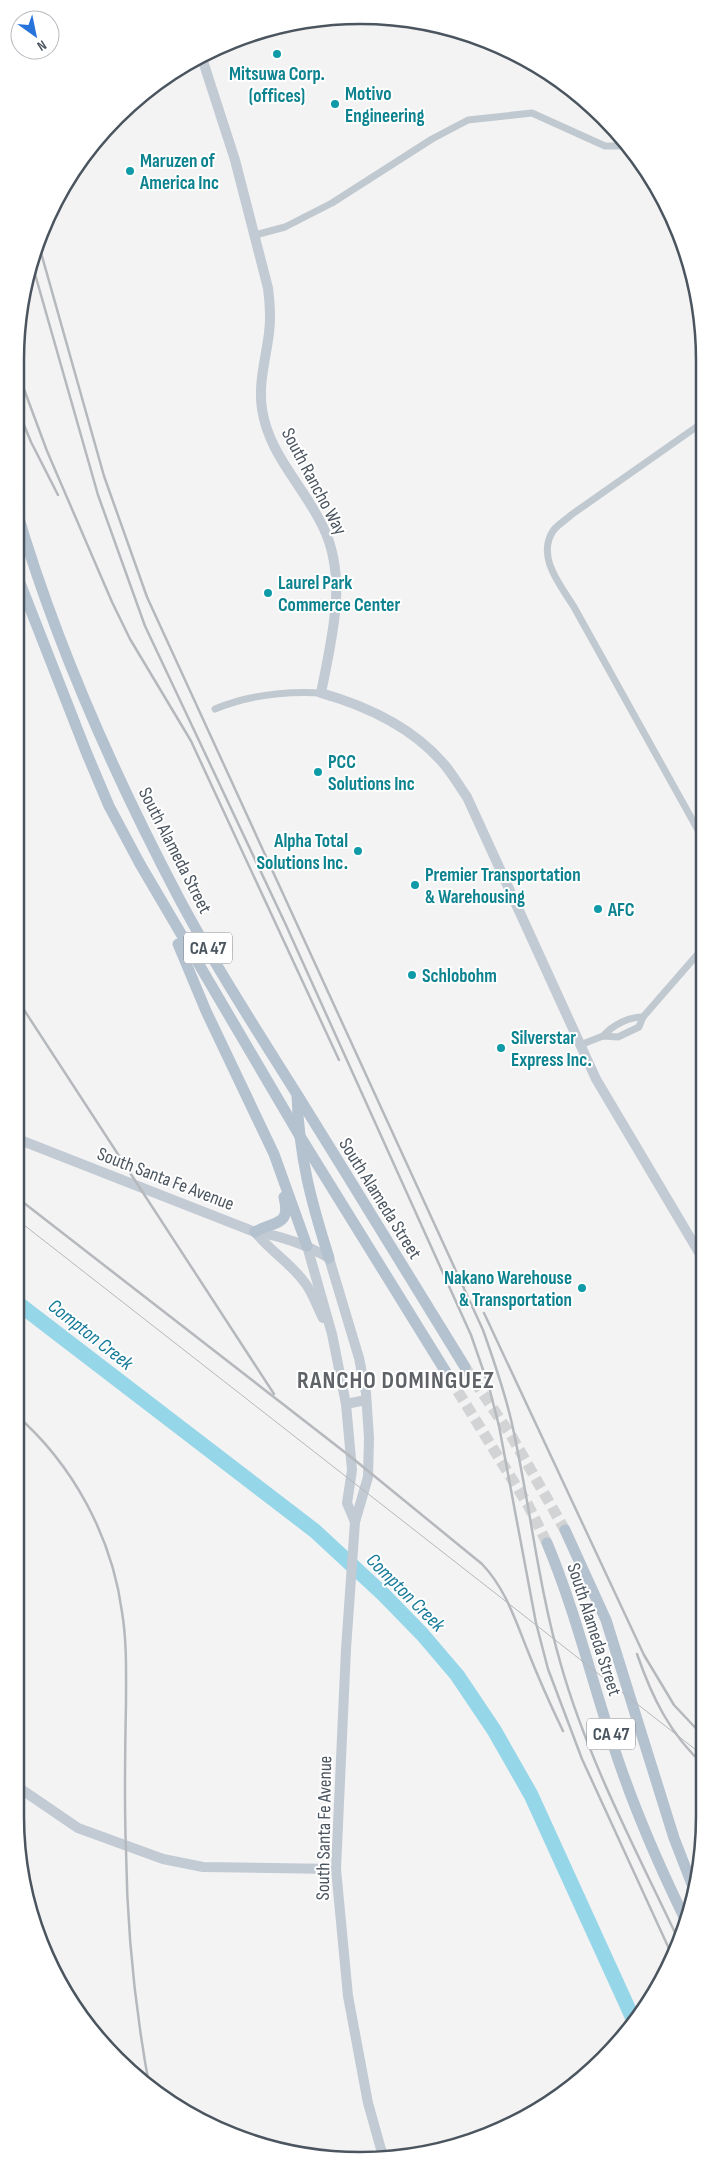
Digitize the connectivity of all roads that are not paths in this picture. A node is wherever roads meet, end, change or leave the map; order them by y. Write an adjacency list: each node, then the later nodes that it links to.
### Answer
1 (203, 62): 3 (street, South Rancho Way)
2 (620, 146): 3 (street)
3 (255, 235): 7 (street, South Rancho Way)
4 (696, 427): 9 (street)
5 (24, 538): 15 (main road, South Alameda Street / CA 47)
6 (24, 594): 10 (main road, South Alameda Street / CA 47)
7 (321, 694): 8 (street); 14 (street)
8 (215, 709)
9 (696, 826)
10 (165, 910): 16 (main road, South Alameda Street / CA 47); 18 (main road)
11 (696, 956): 12 (street)
12 (643, 1017): 13 (street); 13 (street)
13 (604, 1036): 14 (street)
14 (580, 1044): 21 (street)
15 (297, 1095): 16 (main road); 24 (main road, South Alameda Street / CA 47)
16 (298, 1133): 22 (main road); 25 (main road, South Alameda Street / CA 47)
17 (24, 1142): 19 (street, South Santa Fe Avenue)
18 (274, 1154): 19 (main road); 20 (main road)
19 (255, 1232): 20 (street, South Santa Fe Avenue); 23 (street)
20 (307, 1246): 22 (street, South Santa Fe Avenue); 23 (street, South Santa Fe Avenue)
21 (696, 1248)
22 (329, 1258): 26 (street, South Santa Fe Avenue)
23 (332, 1334): 27 (street, South Santa Fe Avenue)
24 (465, 1367)
25 (449, 1377)
26 (366, 1400): 27 (street); 28 (street, South Santa Fe Avenue)
27 (346, 1404): 28 (street, South Santa Fe Avenue)
28 (355, 1522): 32 (street, South Santa Fe Avenue)
29 (565, 1530): 33 (main road, South Alameda Street / CA 47)
30 (547, 1542): 34 (main road, South Alameda Street / CA 47)
31 (24, 1791): 32 (street)
32 (336, 1869): 35 (street, South Santa Fe Avenue)
33 (690, 1880)
34 (682, 1912)
35 (382, 2152)

